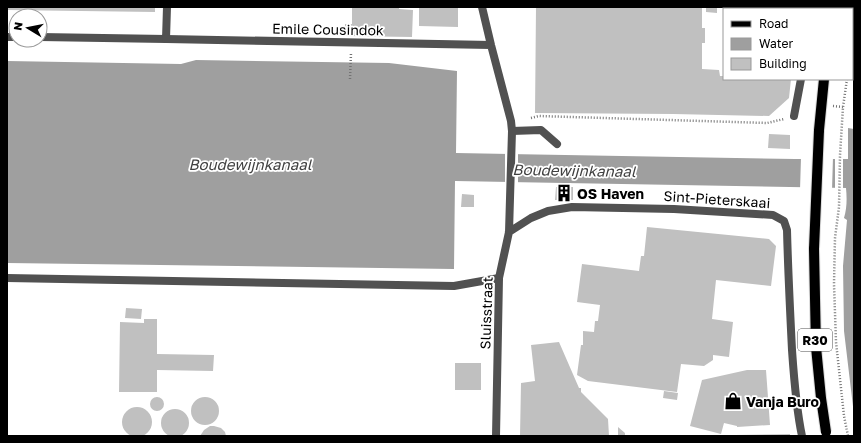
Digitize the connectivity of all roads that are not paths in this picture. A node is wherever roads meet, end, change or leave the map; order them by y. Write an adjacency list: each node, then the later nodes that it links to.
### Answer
1 (167, 7): 4 (street)
2 (482, 7): 5 (street)
3 (48, 38): 4 (street, Emile Cousindok)
4 (166, 40): 5 (street, Emile Cousindok)
5 (491, 45): 9 (street)
6 (800, 80): 8 (street)
7 (824, 80): 14 (main road, R30, bridge)
8 (794, 116)
9 (512, 131): 10 (street); 11 (street, Sluisstraat)
10 (557, 144)
11 (509, 232): 13 (street, Sluisstraat); 16 (street, Sint-Pieterskaai)
12 (7, 278): 13 (street)
13 (499, 278): 15 (street, Sluisstraat)
14 (827, 434)
15 (496, 436)
16 (802, 436)

